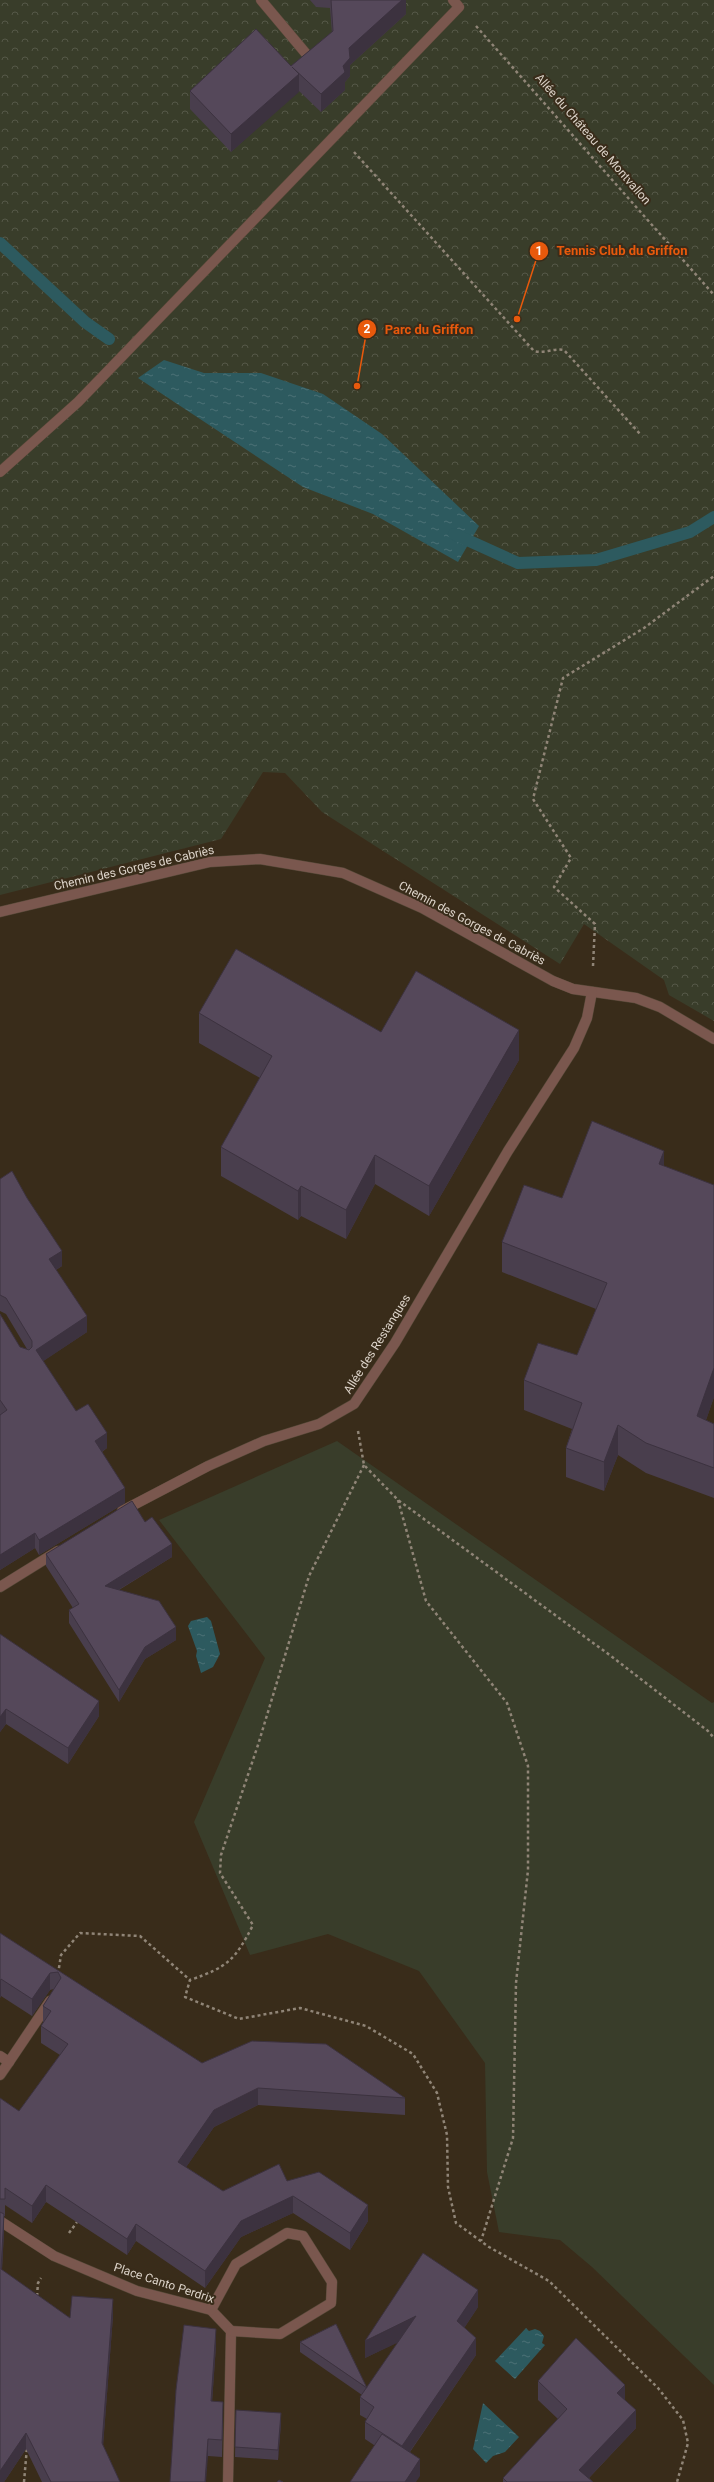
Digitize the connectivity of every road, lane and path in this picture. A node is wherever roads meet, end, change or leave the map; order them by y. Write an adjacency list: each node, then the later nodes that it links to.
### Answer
1 (261, 0): 3 (street)
2 (456, 3): 4 (street); 5 (path, Allée du Château de Montvallon)
3 (308, 56)
4 (337, 133): 6 (path); 7 (street)
5 (714, 295)
6 (640, 434)
7 (0, 472)
8 (714, 576): 10 (path)
9 (0, 912): 10 (street, Chemin des Gorges de Cabriès)
10 (592, 992): 11 (street, Chemin des Gorges de Cabriès); 12 (street, Allée des Restanques)
11 (714, 1039)
12 (354, 1404): 13 (path); 15 (street, Allée des Restanques)
13 (364, 1464): 14 (path); 19 (path)
14 (398, 1500): 18 (path); 24 (path)
15 (110, 1519)
16 (65, 1547): 17 (street)
17 (0, 1587)
18 (714, 1738)
19 (190, 1980): 20 (path); 24 (path)
20 (55, 1994): 21 (street)
21 (4, 2059): 22 (street)
22 (0, 2075)
23 (0, 2221): 25 (street, Place Canto Perdrix)
24 (481, 2241): 32 (path)
25 (54, 2256): 26 (path); 27 (street, Place Canto Perdrix)
26 (37, 2299)
27 (211, 2310): 28 (street, Place Canto Perdrix); 28 (street)
28 (231, 2331): 31 (street)
29 (27, 2439): 30 (path)
30 (24, 2482)
31 (228, 2482)
32 (677, 2482)

